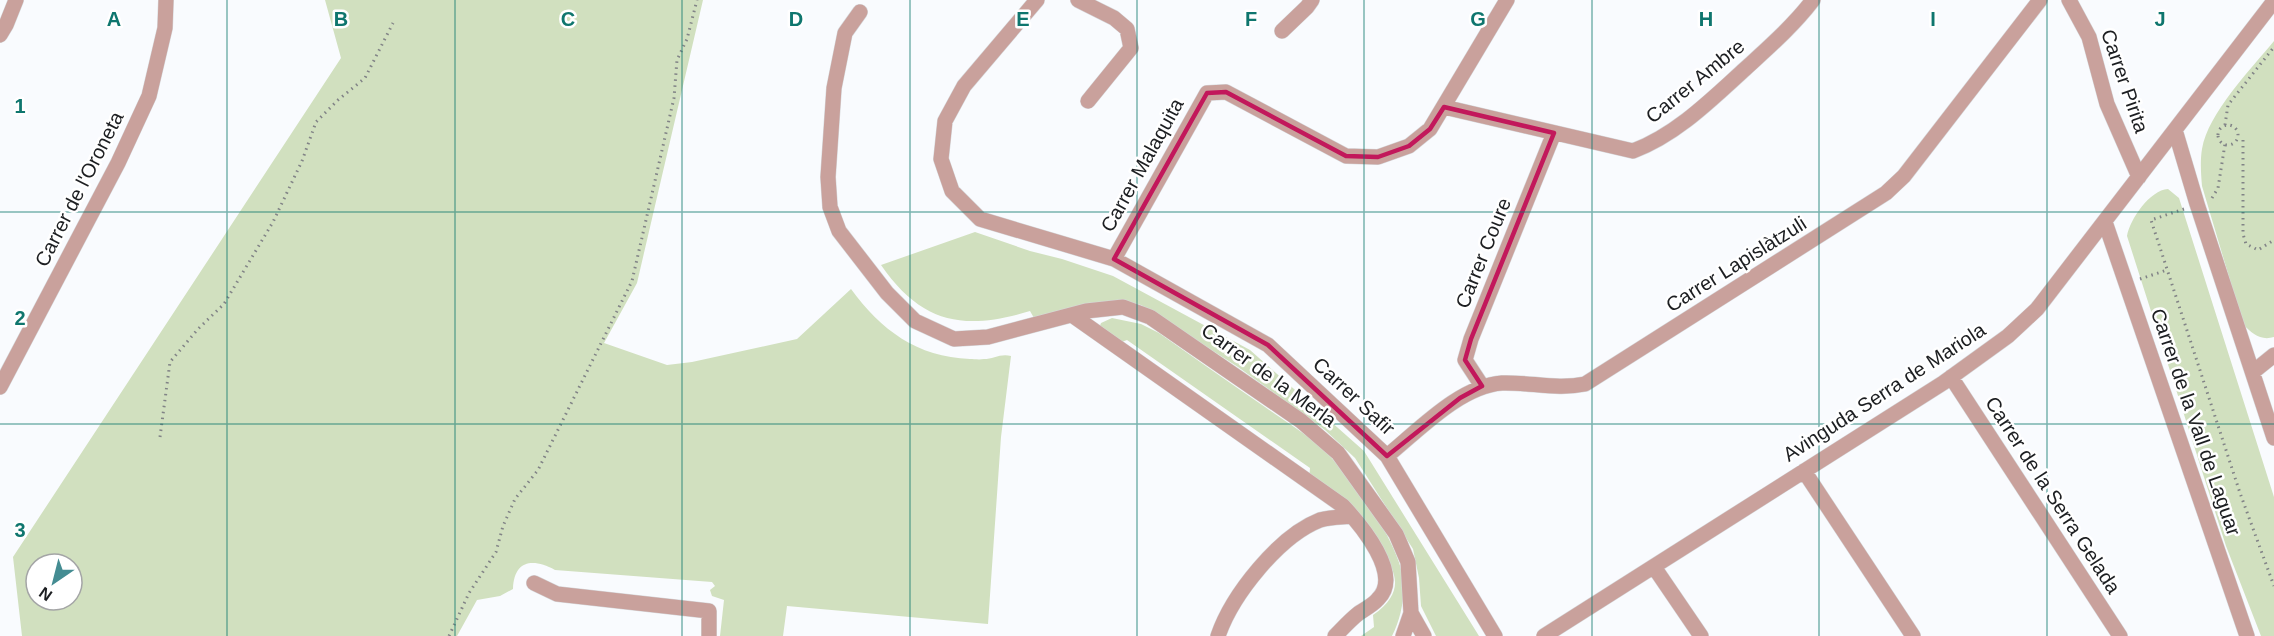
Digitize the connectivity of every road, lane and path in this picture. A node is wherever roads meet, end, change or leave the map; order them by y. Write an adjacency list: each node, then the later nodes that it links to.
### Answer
1 (16, 0): 15 (street)
2 (166, 0): 36 (street, Carrer de l'Oroneta)
3 (697, 0): 46 (path)
4 (1037, 0): 28 (street, Carrer Safir)
5 (1078, 0): 17 (street)
6 (1312, 0): 14 (street)
7 (1508, 0): 18 (street, Carrer Malaquita)
8 (1813, 0): 21 (street, Carrer Ambre)
9 (2040, 0): 35 (street, Carrer Lapislàtzuli)
10 (2069, 0): 24 (street, Carrer Pirita)
11 (2274, 1): 20 (street, Avinguda Serra de Mariola)
12 (860, 12): 31 (street, Carrer de la Merla)
13 (393, 23): 37 (path)
14 (1282, 31)
15 (0, 35)
16 (2274, 47): 19 (path)
17 (1088, 101)
18 (1444, 107): 21 (street, Carrer Ambre); 28 (street, Carrer Malaquita)
19 (2225, 125): 23 (path); 23 (path)
20 (2175, 130): 24 (street, Avinguda Serra de Mariola); 25 (street)
21 (1554, 133): 35 (street, Carrer Coure)
22 (2242, 141): 27 (path)
23 (2225, 144): 25 (path)
24 (2139, 177): 26 (street, Avinguda Serra de Mariola)
25 (2197, 204): 29 (path); 33 (street)
26 (2105, 222): 34 (street, Avinguda Serra de Mariola); 57 (street, Carrer de la Vall de Laguar)
27 (2274, 240)
28 (1114, 259): 39 (street, Carrer Safir)
29 (2167, 270): 30 (path); 44 (path)
30 (2140, 279)
31 (1072, 315): 41 (street); 45 (street, Carrer de la Merla)
32 (2271, 361): 33 (street)
33 (2253, 372): 38 (street)
34 (1951, 377): 40 (street, Avinguda Serra de Mariola); 56 (street, Carrer de la Serra Gelada)
35 (1482, 386): 39 (street, Carrer Lapislàtzuli)
36 (0, 387)
37 (160, 437)
38 (2274, 438)
39 (1388, 456): 52 (street, Carrer Safir)
40 (1804, 471): 42 (street, Avinguda Serra de Mariola); 55 (street)
41 (1352, 516): 48 (street); 49 (street)
42 (1654, 567): 53 (street, Avinguda Serra de Mariola); 54 (street)
43 (534, 583): 47 (street)
44 (2274, 586)
45 (1411, 613): 50 (street, Carrer de la Merla); 51 (street, Carrer de la Merla)
46 (449, 636)
47 (709, 636)
48 (1218, 636)
49 (1335, 636)
50 (1403, 636)
51 (1424, 636)
52 (1495, 636)
53 (1544, 636)
54 (1701, 636)
55 (1913, 636)
56 (2120, 636)
57 (2247, 636)

